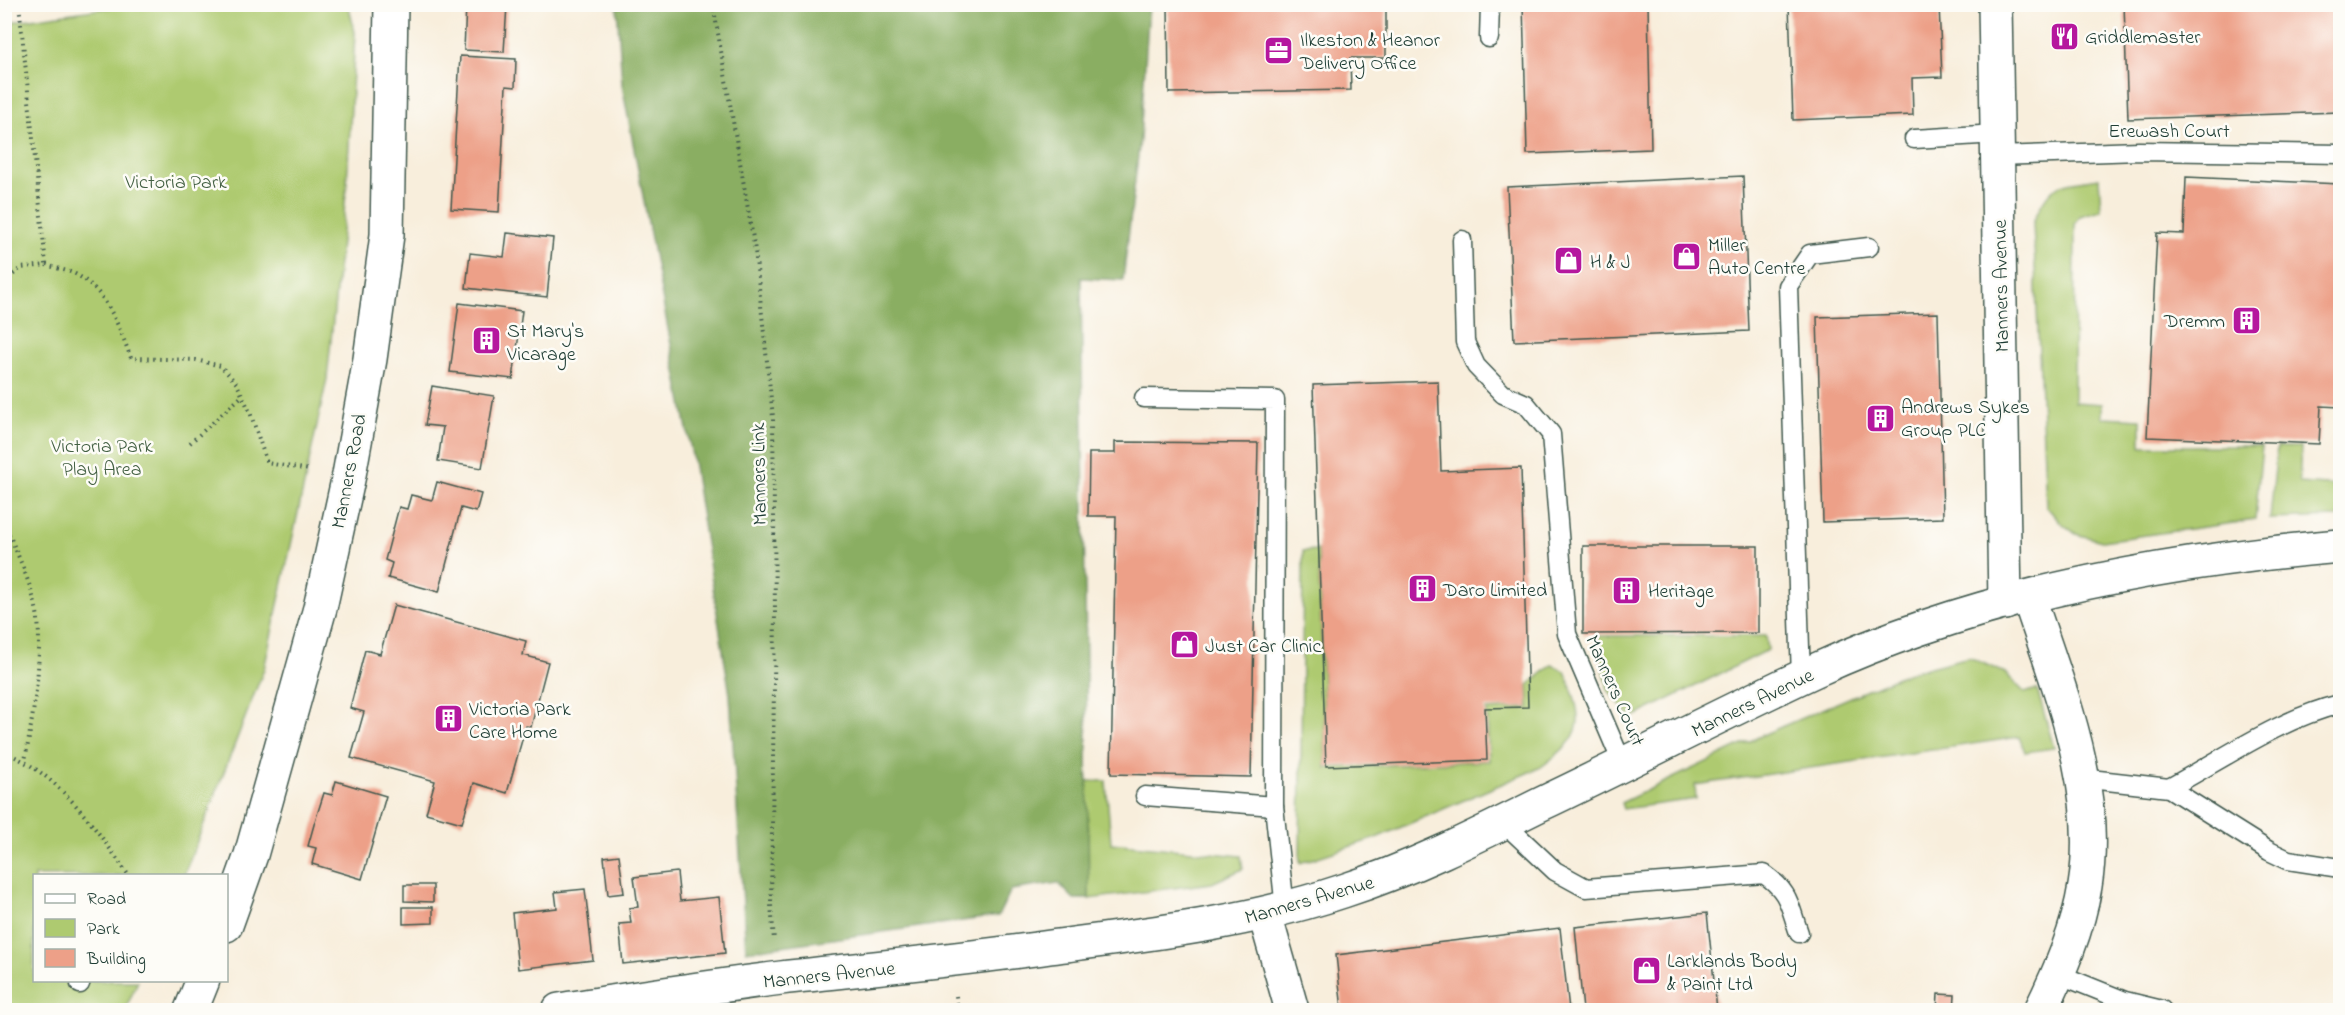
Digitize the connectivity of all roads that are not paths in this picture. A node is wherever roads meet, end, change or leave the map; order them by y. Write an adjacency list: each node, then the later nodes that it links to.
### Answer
1 (391, 4): 23 (street, Manners Road)
2 (1490, 4): 4 (lane)
3 (1995, 4): 6 (street, Manners Avenue)
4 (1489, 38)
5 (1914, 139): 6 (lane, Erewash Court)
6 (1997, 145): 7 (lane, Erewash Court); 12 (street, Manners Avenue)
7 (2340, 154)
8 (1462, 240): 15 (lane, Manners Court)
9 (1869, 247): 13 (lane)
10 (1144, 398): 19 (lane)
11 (2340, 546): 12 (street, Manners Avenue)
12 (2017, 600): 13 (street, Manners Avenue); 16 (street, Manners Avenue)
13 (1801, 678): 15 (street, Manners Avenue)
14 (2340, 704): 17 (lane)
15 (1623, 765): 20 (street, Manners Avenue)
16 (2081, 778): 17 (lane); 25 (street, Manners Avenue)
17 (2169, 788): 21 (lane)
18 (1145, 796): 19 (lane)
19 (1274, 806): 22 (lane)
20 (1504, 823): 22 (street, Manners Avenue); 24 (lane)
21 (2340, 868)
22 (1275, 912): 27 (street, Manners Avenue); 30 (street)
23 (228, 919)
24 (1799, 933)
25 (2058, 974): 31 (street, Manners Avenue); 32 (lane)
26 (203, 982): 28 (street)
27 (693, 1000): 29 (street, Manners Avenue)
28 (191, 1011)
29 (559, 1011)
30 (1292, 1011)
31 (2041, 1011)
32 (2162, 1011)

